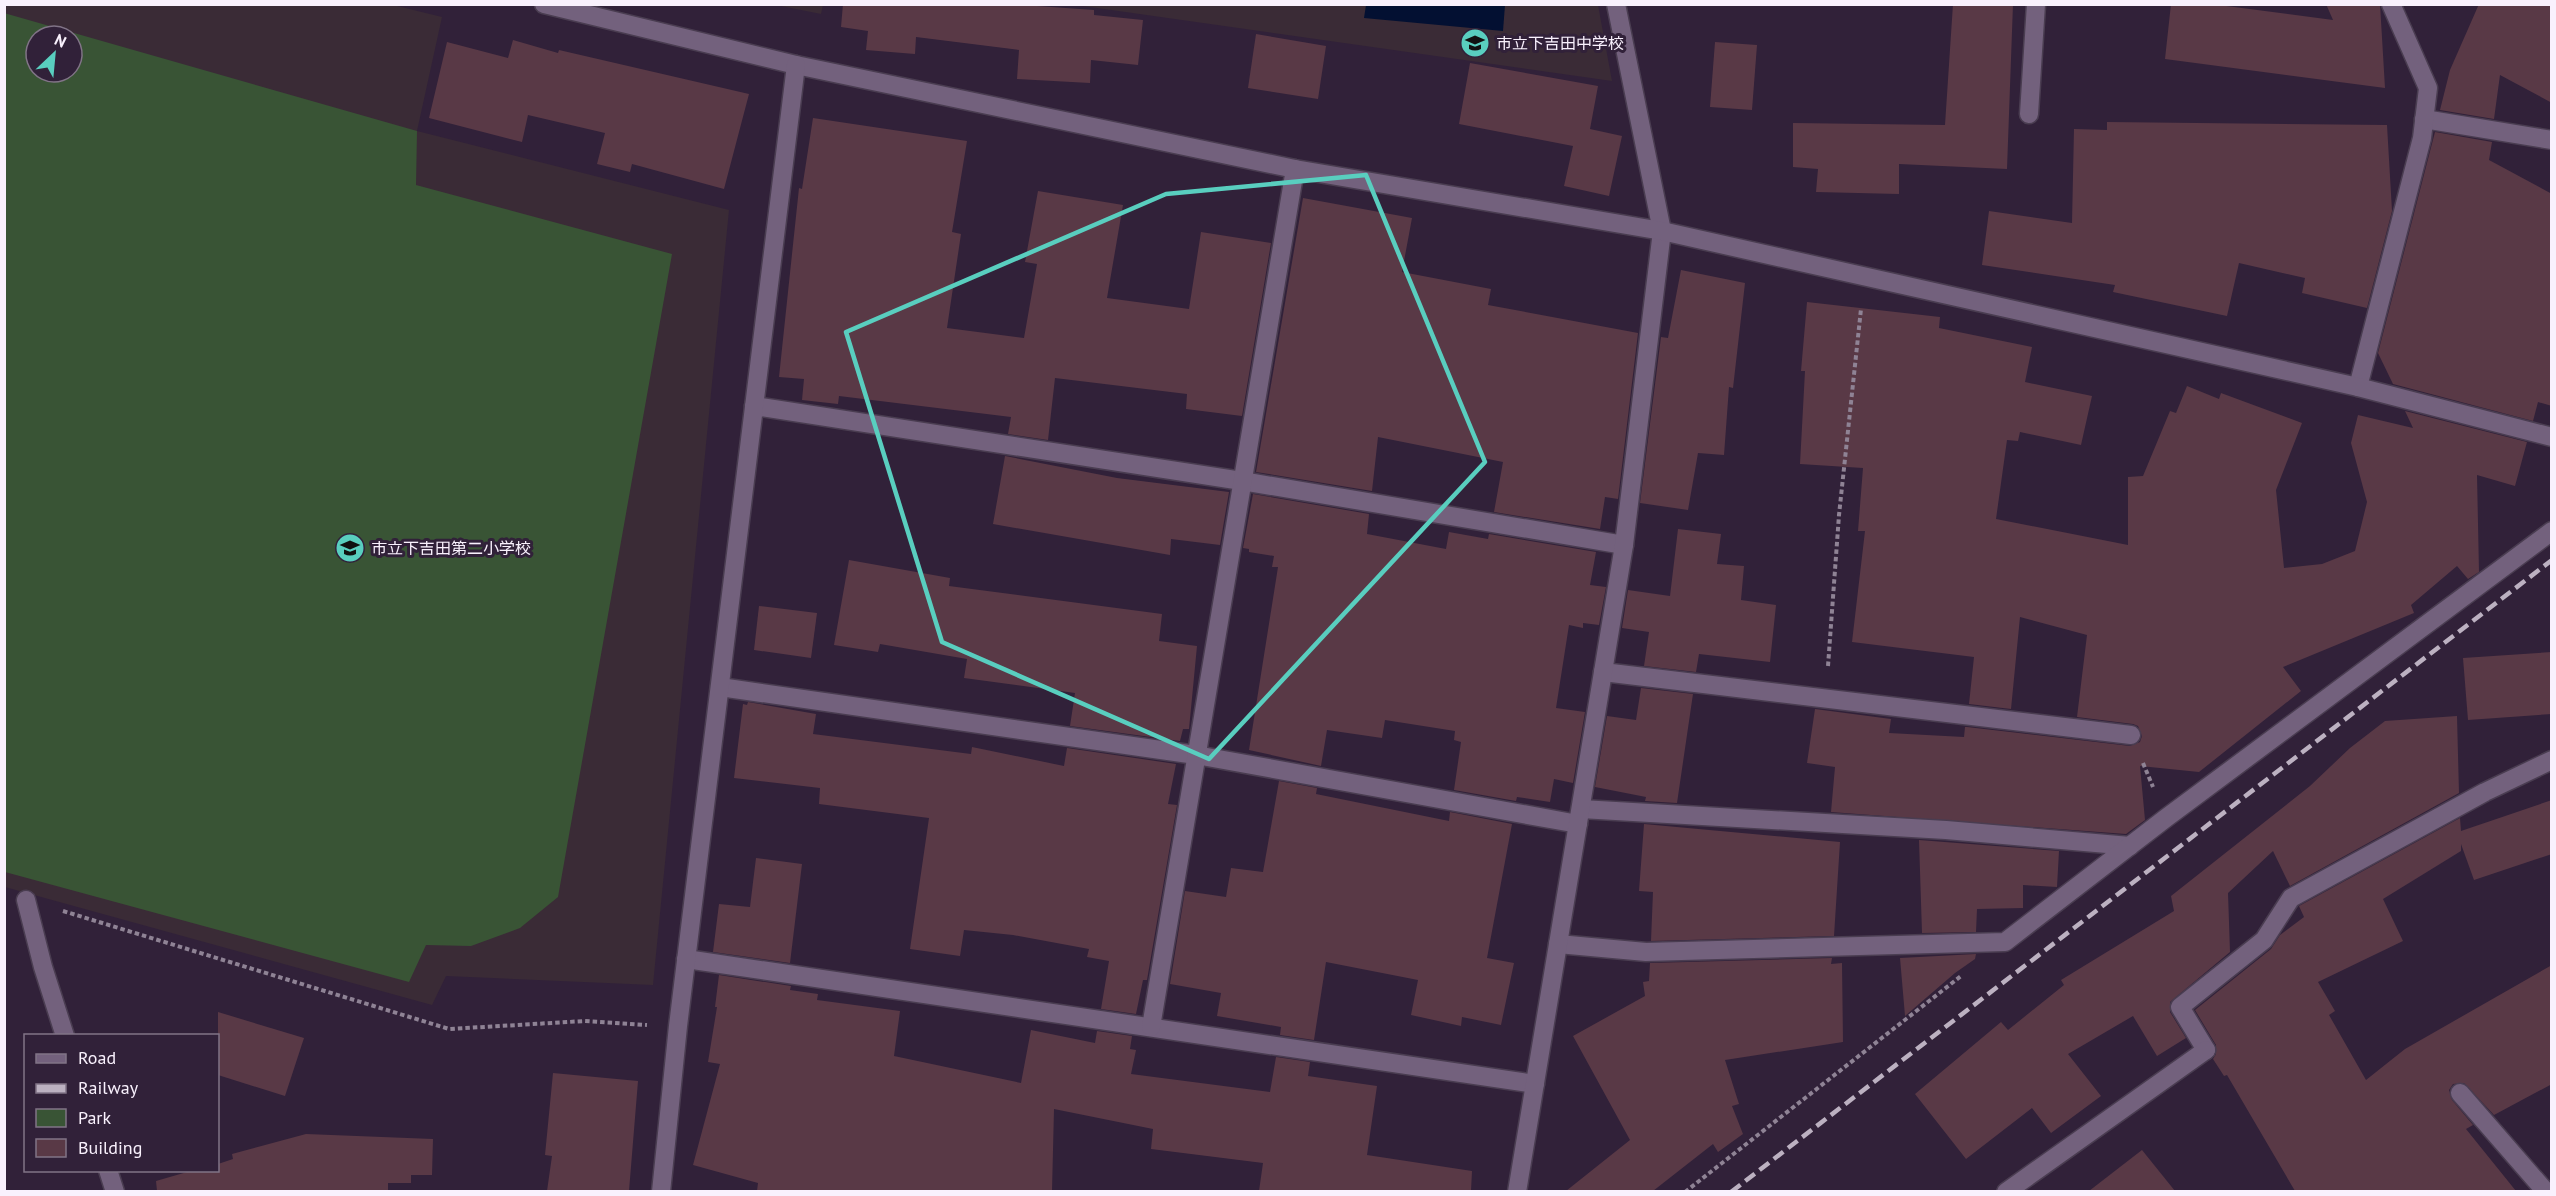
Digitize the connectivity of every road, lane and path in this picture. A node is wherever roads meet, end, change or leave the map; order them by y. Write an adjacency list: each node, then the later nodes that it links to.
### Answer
1 (544, 4): 5 (street)
2 (1616, 4): 10 (street)
3 (2037, 4): 6 (street)
4 (2391, 4): 7 (street)
5 (796, 65): 9 (street); 13 (street)
6 (2029, 114)
7 (2424, 119): 8 (street); 12 (street)
8 (2552, 140)
9 (1294, 169): 10 (street); 15 (street)
10 (1662, 231): 11 (street); 17 (street)
11 (1864, 275): 12 (street); 20 (path)
12 (2358, 387): 14 (street)
13 (754, 406): 15 (street); 19 (street)
14 (2552, 437)
15 (1242, 481): 17 (street); 22 (street)
16 (2552, 531): 25 (street)
17 (1624, 545): 18 (street)
18 (1603, 672): 20 (street); 24 (street)
19 (720, 687): 22 (street); 30 (street)
20 (1825, 698): 21 (street)
21 (2131, 735): 25 (path)
22 (1196, 755): 24 (street); 32 (street)
23 (2552, 760): 41 (street)
24 (1579, 816): 26 (street); 29 (street)
25 (2166, 819): 26 (street)
26 (2130, 846): 28 (street)
27 (26, 900): 31 (path); 33 (street)
28 (2005, 942): 29 (street); 40 (path)
29 (1558, 944): 34 (street)
30 (686, 959): 31 (street); 32 (street)
31 (678, 1026): 38 (street)
32 (1151, 1027): 34 (street)
33 (65, 1034)
34 (1535, 1084): 39 (street)
35 (2460, 1093): 42 (street)
36 (109, 1172): 37 (street)
37 (115, 1191)
38 (661, 1191)
39 (1517, 1191)
40 (1684, 1191)
41 (2006, 1191)
42 (2546, 1191)

